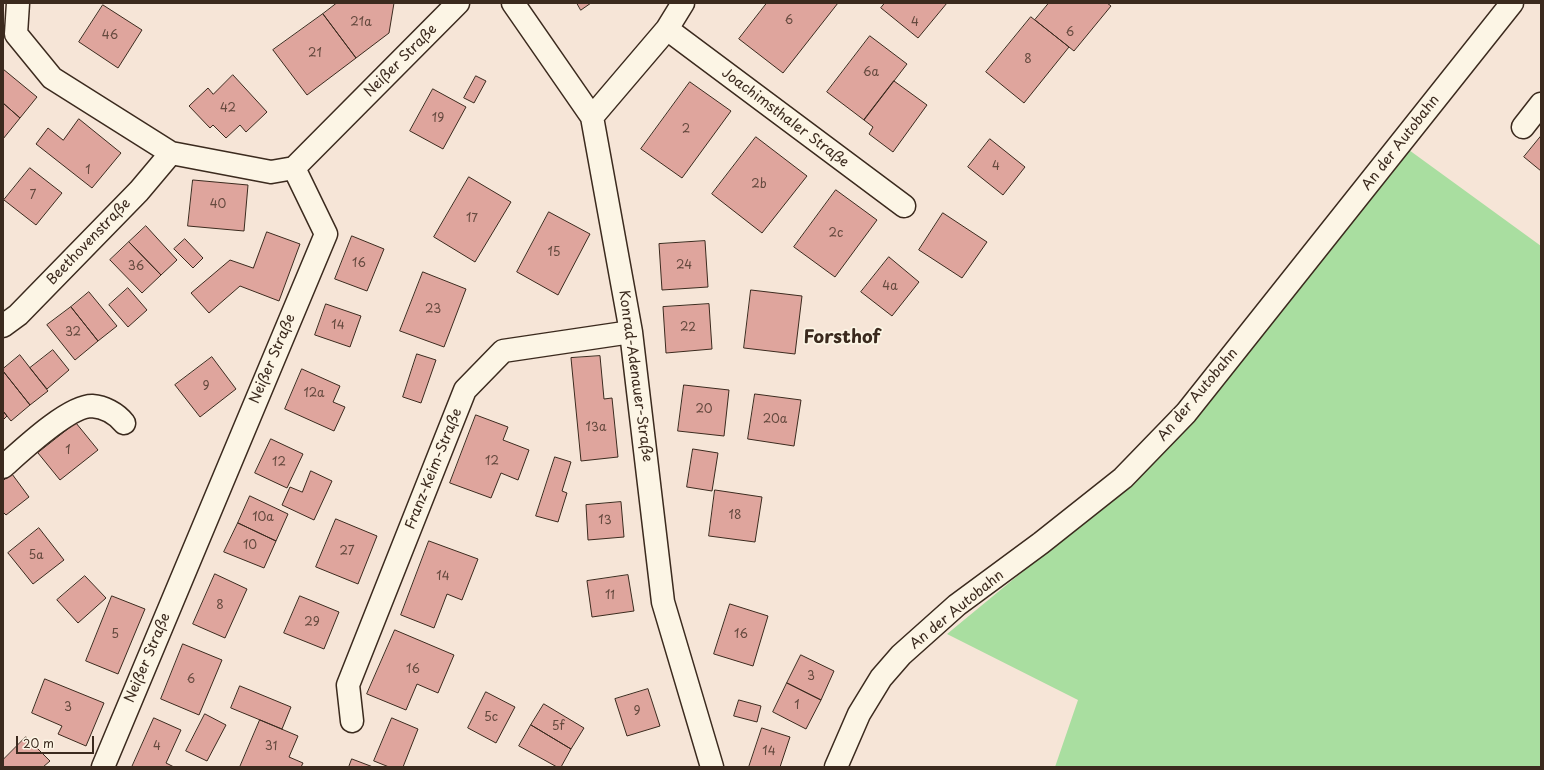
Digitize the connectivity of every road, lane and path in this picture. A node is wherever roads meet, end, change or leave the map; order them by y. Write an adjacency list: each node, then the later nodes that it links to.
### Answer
1 (18, 3): 7 (street)
2 (458, 3): 12 (street, Neißer Straße)
3 (514, 3): 9 (street, Konrad-Adenauer-Straße)
4 (683, 3): 6 (street)
5 (1512, 3): 21 (street, An der Autobahn)
6 (667, 29): 9 (street); 13 (street, Joachimsthaler Straße)
7 (9, 38): 11 (street)
8 (1541, 104): 10 (street)
9 (592, 117): 15 (street, Konrad-Adenauer-Straße)
10 (1523, 127)
11 (171, 153): 12 (street); 14 (street, Beethovenstraße)
12 (294, 168): 19 (street, Neißer Straße)
13 (904, 206)
14 (3, 326)
15 (631, 332): 18 (street, Franz-Keim-Straße); 20 (street, Konrad-Adenauer-Straße)
16 (124, 423): 17 (street)
17 (3, 467)
18 (352, 721)
19 (103, 767)
20 (712, 767)
21 (836, 767)

